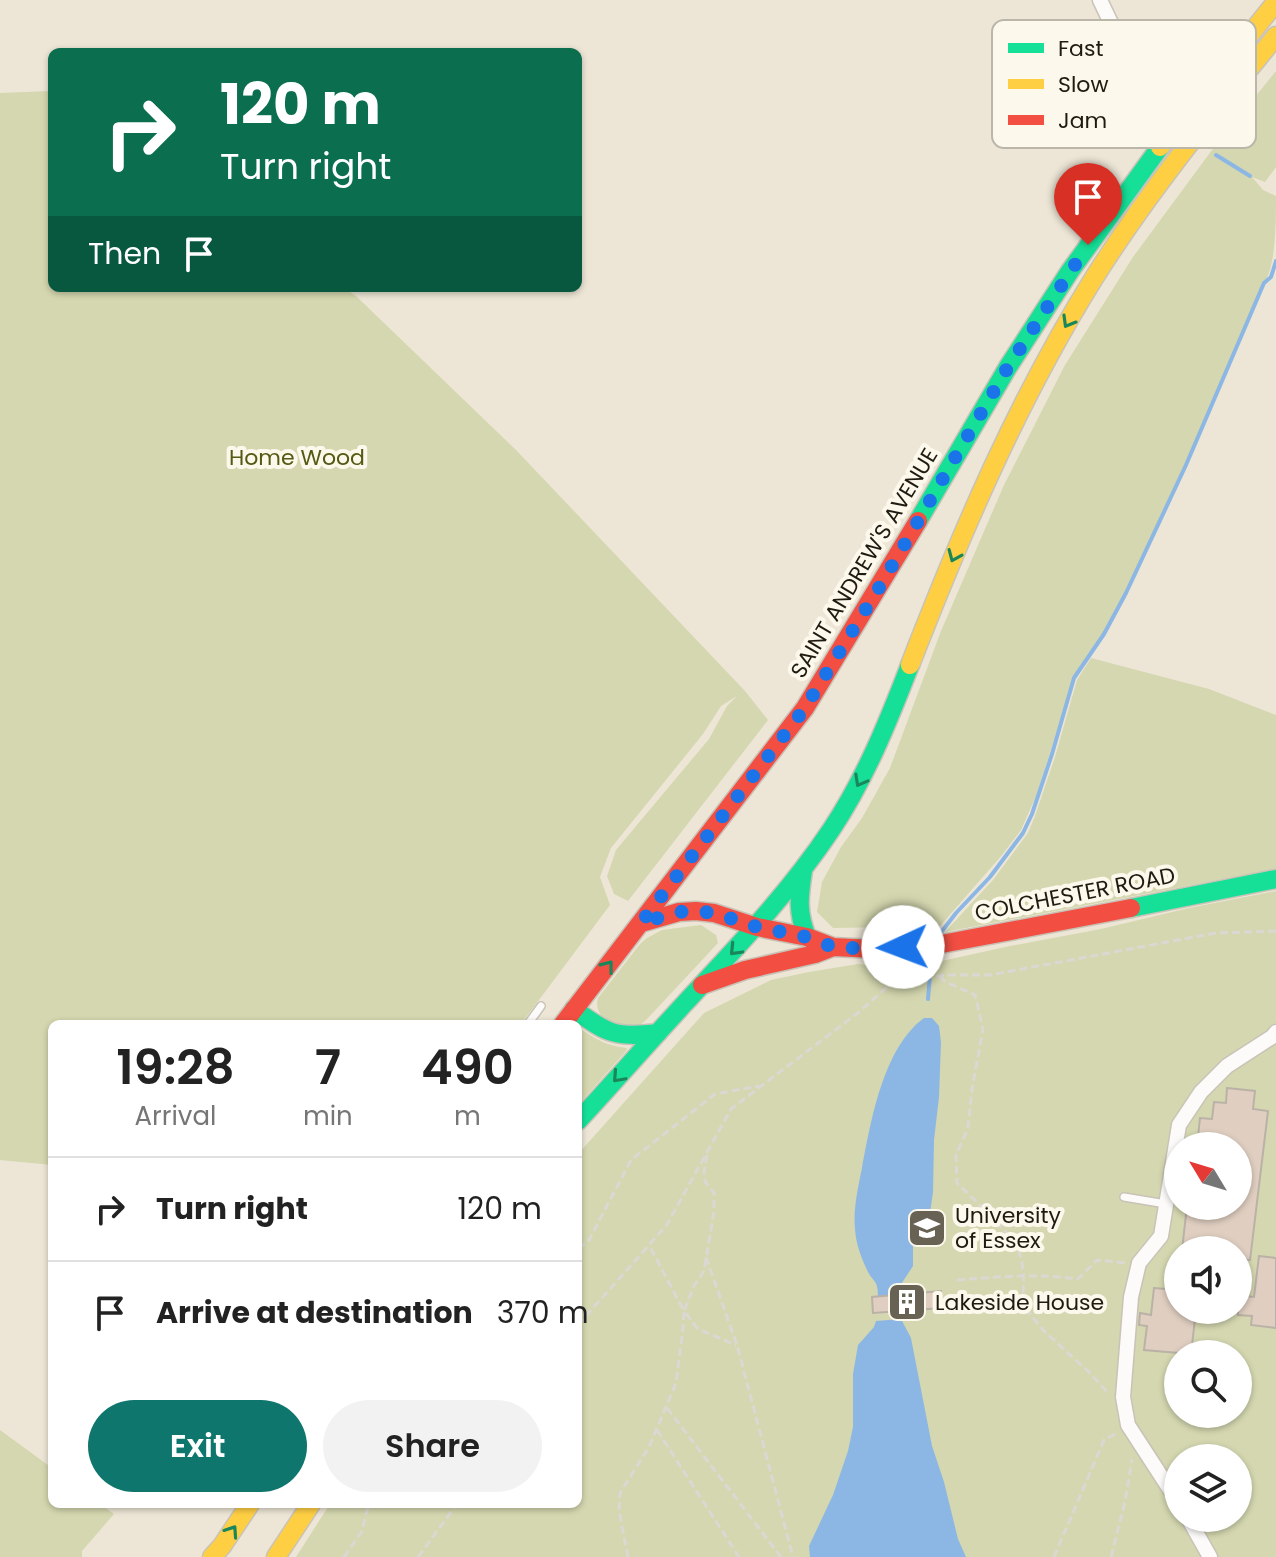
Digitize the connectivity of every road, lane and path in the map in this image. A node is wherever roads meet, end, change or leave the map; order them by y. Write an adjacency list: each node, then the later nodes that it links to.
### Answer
1 (1100, 0): 3 (street)
2 (1276, 2): 4 (main road)
3 (1110, 20)
4 (1256, 27)
5 (1276, 36): 6 (main road, one-way to 6)
6 (1256, 61)
7 (1159, 148): 11 (main road, SAINT ANDREW'S AVENUE)
8 (1188, 148): 9 (main road, one-way to 9)
9 (803, 871): 12 (main road); 14 (main road)
10 (1276, 879): 15 (main road, COLCHESTER ROAD)
11 (641, 923): 12 (main road, COLCHESTER ROAD); 19 (main road, SAINT ANDREW'S AVENUE, one-way to 11)
12 (757, 927): 14 (main road, COLCHESTER ROAD); 17 (main road, one-way to 17)
13 (1276, 931): 16 (path)
14 (807, 937): 15 (main road, COLCHESTER ROAD)
15 (833, 947): 17 (main road, COLCHESTER ROAD)
16 (940, 976): 24 (path); 35 (path)
17 (702, 985): 22 (main road)
18 (541, 1006): 20 (lane)
19 (569, 1017)
20 (531, 1020)
21 (582, 1022): 22 (main road)
22 (658, 1033): 25 (main road, one-way to 25)
23 (1275, 1037): 26 (street)
24 (762, 1085): 27 (path); 32 (path)
25 (582, 1117)
26 (1178, 1132)
27 (707, 1151): 31 (path); 33 (path)
28 (1124, 1197): 29 (lane)
29 (1164, 1204)
30 (1164, 1217): 34 (street)
31 (649, 1245): 37 (path); 38 (path)
32 (582, 1246)
33 (706, 1257): 37 (path); 39 (path)
34 (1139, 1263): 35 (path); 40 (street)
35 (1024, 1276): 36 (path); 40 (path)
36 (957, 1280)
37 (684, 1311): 39 (path); 41 (path)
38 (582, 1320)
39 (737, 1345): 58 (path)
40 (1124, 1366): 45 (street)
41 (667, 1408): 42 (path); 57 (path)
42 (657, 1430): 55 (path); 56 (path)
43 (1121, 1431): 59 (path)
44 (1134, 1452): 60 (path)
45 (1164, 1480)
46 (247, 1508): 51 (main road, one-way to 46)
47 (308, 1508): 52 (main road)
48 (368, 1508): 53 (path)
49 (454, 1508): 54 (path)
50 (1196, 1532): 61 (street)
51 (212, 1557)
52 (276, 1557)
53 (344, 1557)
54 (418, 1557)
55 (628, 1557)
56 (739, 1557)
57 (781, 1557)
58 (793, 1557)
59 (1054, 1557)
60 (1111, 1557)
61 (1210, 1557)

